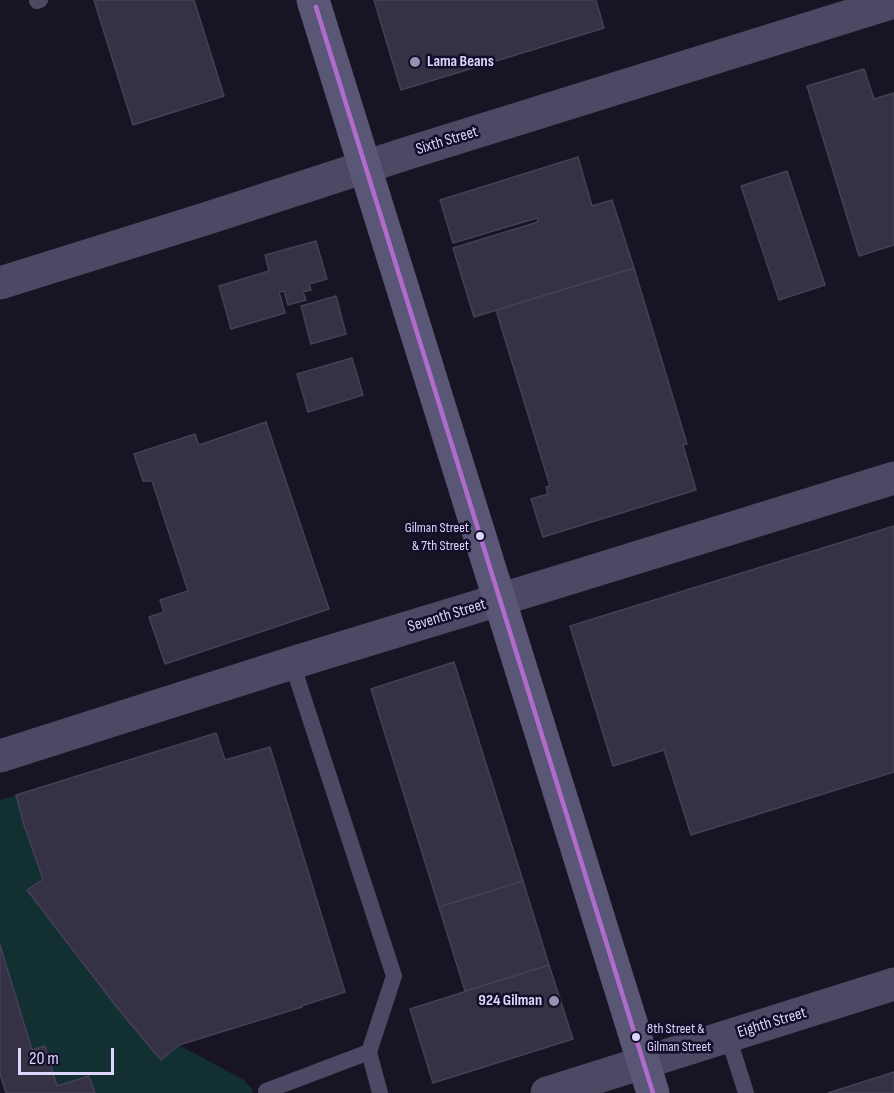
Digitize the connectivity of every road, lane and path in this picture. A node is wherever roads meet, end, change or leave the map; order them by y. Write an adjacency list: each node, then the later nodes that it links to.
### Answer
1 (313, 0): 3 (main road)
2 (894, 2): 3 (street, Sixth Street)
3 (366, 167): 4 (street, Sixth Street); 6 (main road)
4 (0, 283)
5 (894, 478): 6 (street, Seventh Street)
6 (500, 600): 7 (street, Seventh Street); 12 (main road)
7 (292, 663): 8 (street, Seventh Street); 11 (lane)
8 (0, 756)
9 (894, 984): 10 (street, Eighth Street)
10 (728, 1036): 12 (street, Eighth Street); 16 (lane)
11 (369, 1052): 13 (lane); 14 (lane)
12 (649, 1078): 15 (street, Eighth Street)
13 (266, 1091)
14 (380, 1093)
15 (546, 1093)
16 (746, 1093)

